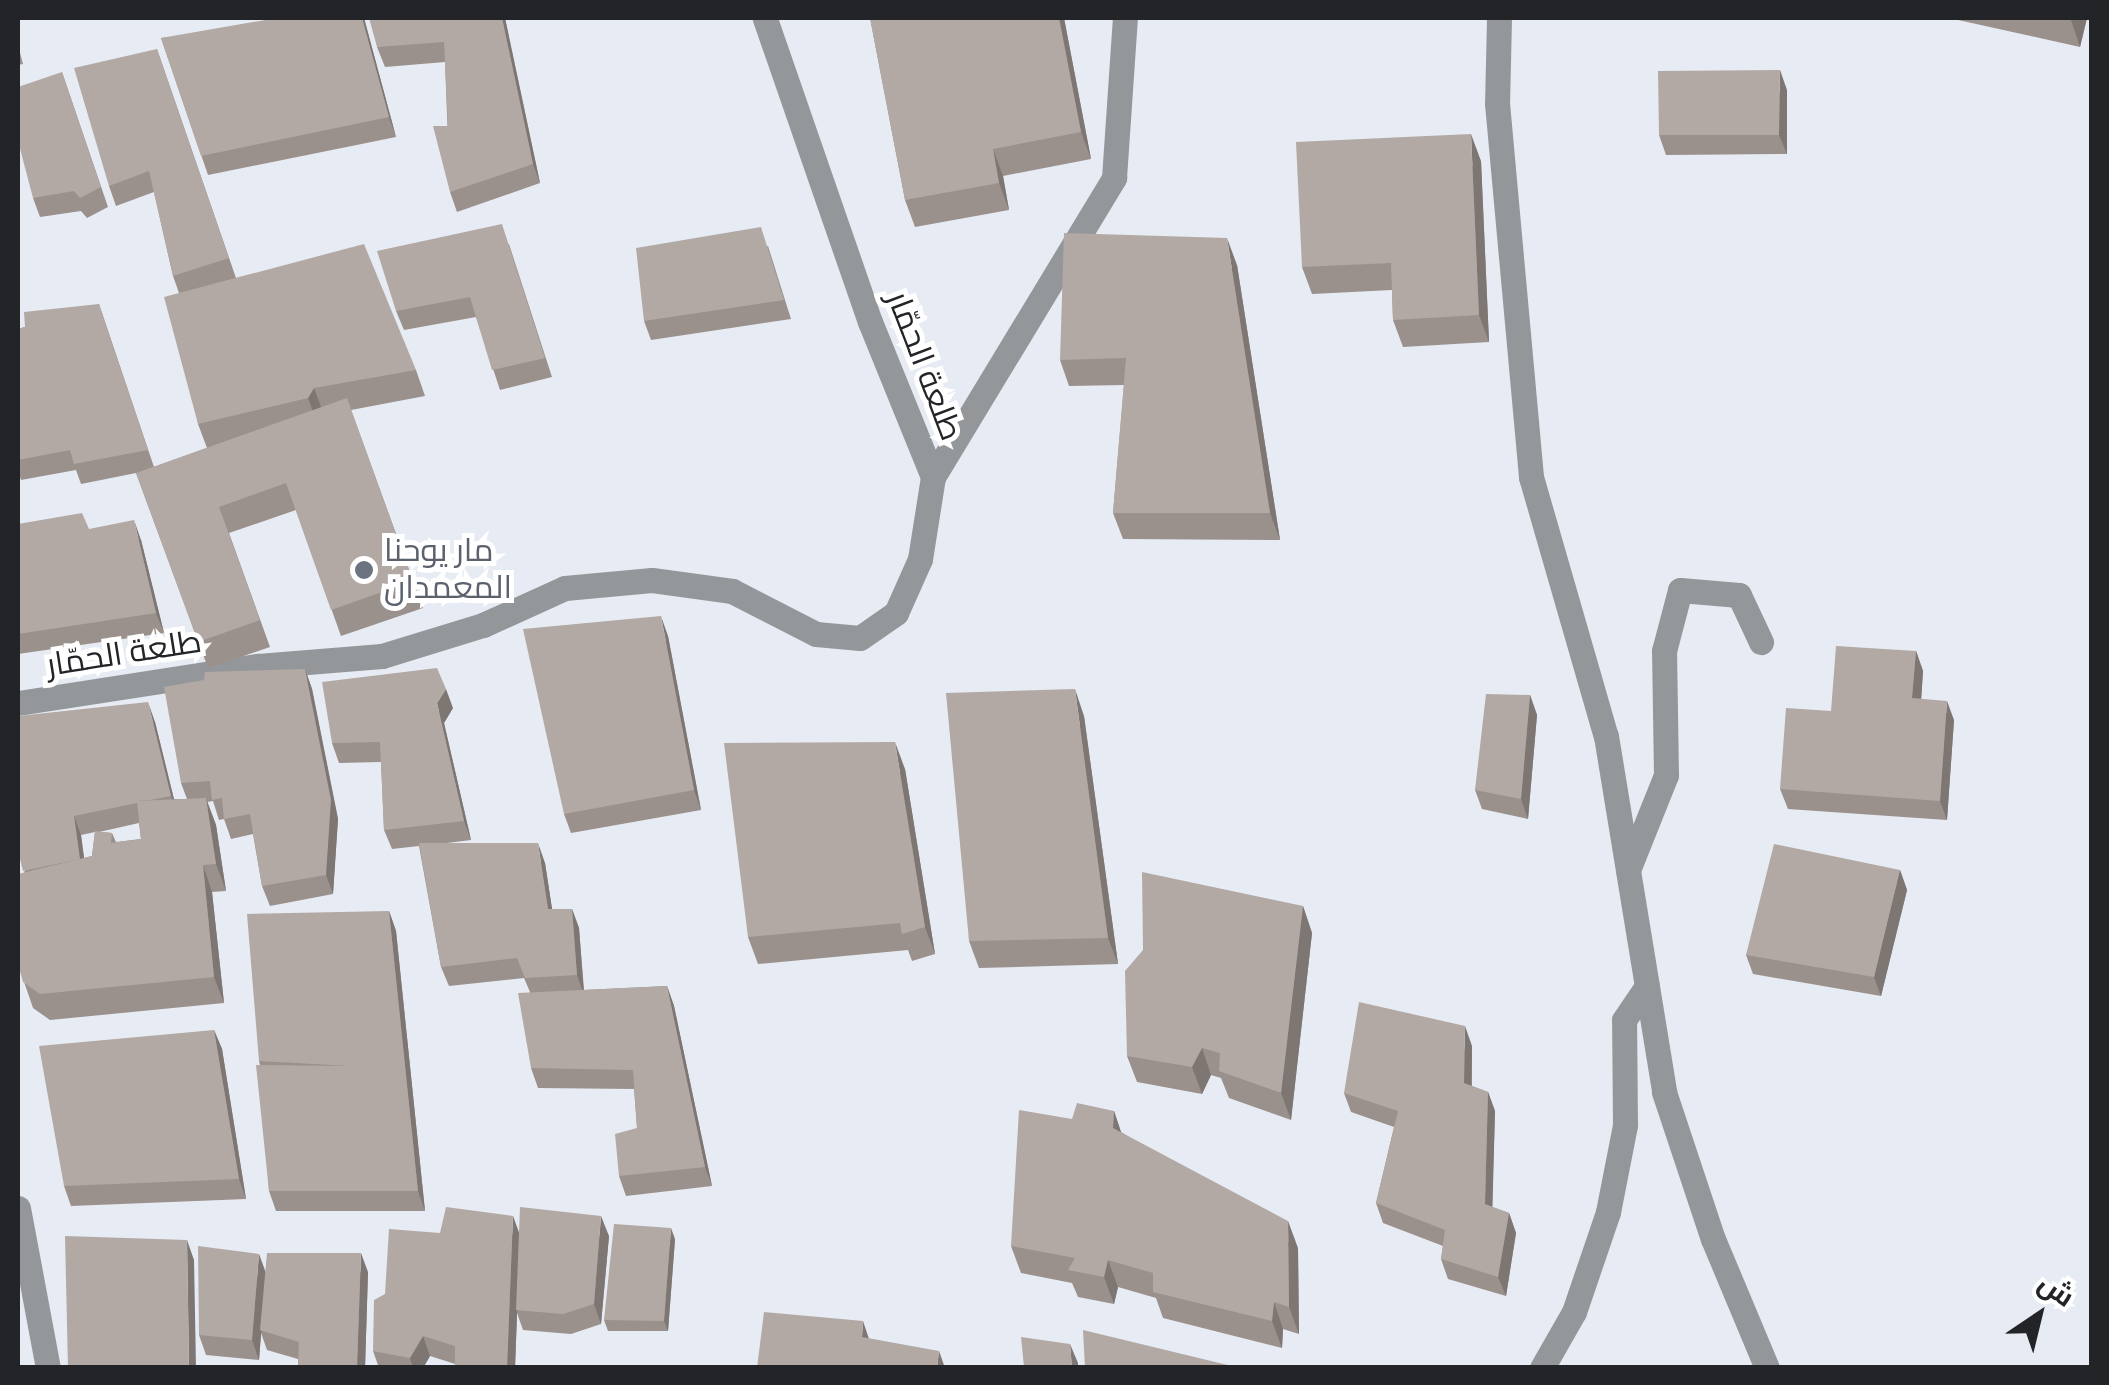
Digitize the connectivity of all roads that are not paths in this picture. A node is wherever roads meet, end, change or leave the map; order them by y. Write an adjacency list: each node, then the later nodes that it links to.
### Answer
1 (765, 18): 4 (street, طلعة الحمّار)
2 (1126, 18): 4 (street)
3 (1499, 18): 7 (street)
4 (932, 477): 6 (street, طلعة الحمّار)
5 (1761, 642): 7 (street)
6 (18, 703)
7 (1628, 870): 8 (street)
8 (1647, 986): 11 (street); 12 (street)
9 (18, 1208): 10 (street)
10 (48, 1368)
11 (1542, 1368)
12 (1767, 1368)

